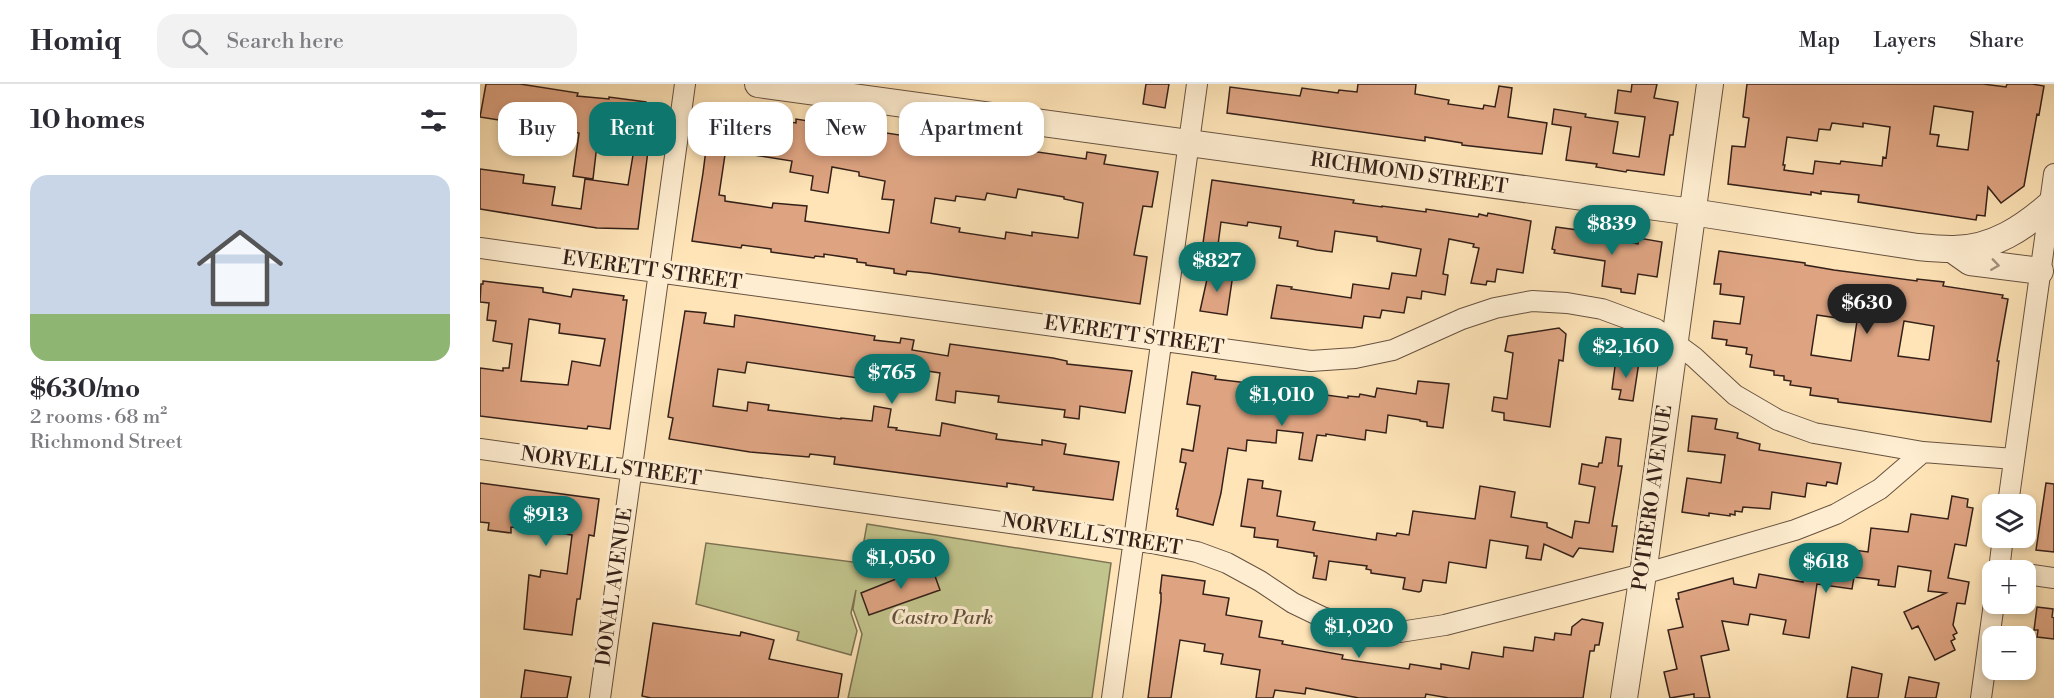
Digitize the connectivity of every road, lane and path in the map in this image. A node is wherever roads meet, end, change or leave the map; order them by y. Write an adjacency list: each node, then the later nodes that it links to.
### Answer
1 (685, 84): 12 (street, DONAL AVENUE)
2 (758, 84): 5 (street, RICHMOND STREET)
3 (1197, 84): 5 (street)
4 (1710, 84): 8 (street, POTRERO AVENUE)
5 (1189, 144): 8 (street, RICHMOND STREET); 13 (street)
6 (2054, 174): 7 (street)
7 (2051, 204): 10 (street, RICHMOND STREET); 11 (street)
8 (1692, 212): 10 (street, RICHMOND STREET); 14 (street, POTRERO AVENUE)
9 (480, 248): 12 (street, EVERETT STREET)
10 (1953, 250): 11 (street, one-way to 11)
11 (2040, 271): 17 (street)
12 (659, 273): 13 (street, EVERETT STREET); 18 (street, DONAL AVENUE)
13 (1161, 339): 14 (street, EVERETT STREET); 20 (street)
14 (1675, 343): 16 (street, EVERETT STREET); 21 (street, POTRERO AVENUE)
15 (480, 449): 18 (street, NORVELL STREET)
16 (1923, 452): 17 (street); 21 (street, NORVELL STREET)
17 (2014, 459): 19 (street)
18 (632, 470): 20 (street, NORVELL STREET); 25 (street, DONAL AVENUE)
19 (2009, 494)
20 (1133, 539): 21 (street, NORVELL STREET); 26 (street)
21 (1643, 574): 27 (street, POTRERO AVENUE)
22 (2036, 576): 23 (street)
23 (2054, 579)
24 (1992, 614): 28 (street)
25 (600, 698)
26 (1112, 698)
27 (1624, 698)
28 (1981, 698)

